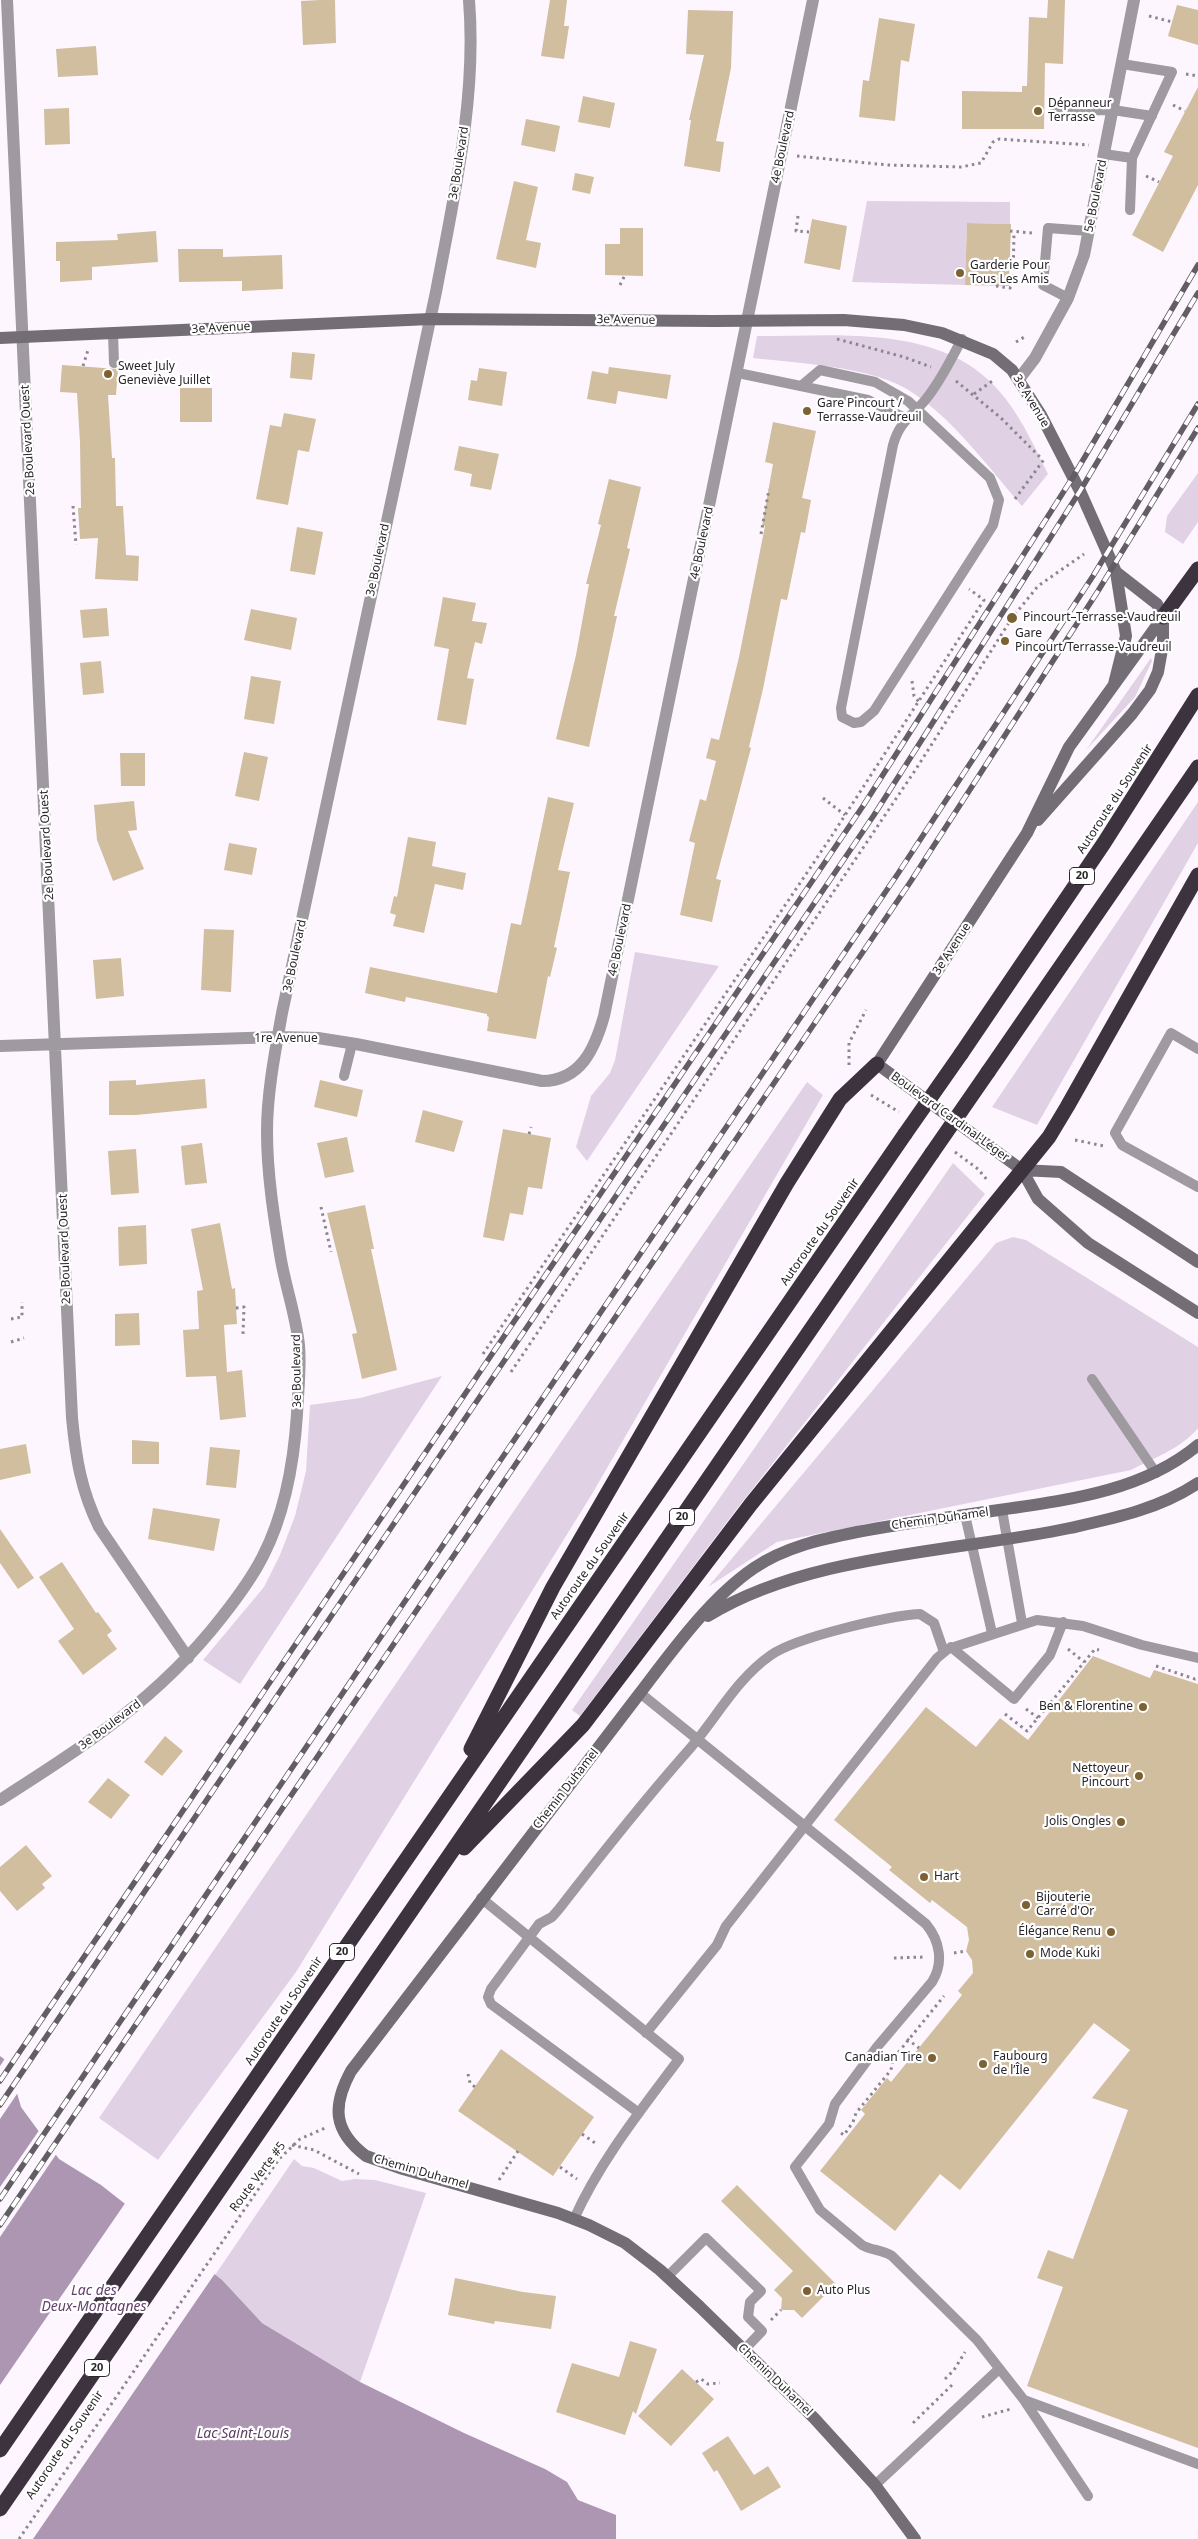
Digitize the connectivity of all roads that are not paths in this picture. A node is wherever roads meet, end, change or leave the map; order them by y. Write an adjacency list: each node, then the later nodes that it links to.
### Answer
1 (7, 0): 17 (street, 2e Boulevard Ouest)
2 (469, 0): 14 (street, 3e Boulevard)
3 (813, 0): 15 (street, 4e Boulevard)
4 (1133, 6): 5 (street, 5e Boulevard)
5 (1122, 64): 6 (street, 5e Boulevard); 8 (lane)
6 (1113, 110): 7 (lane); 8 (lane); 9 (street, 5e Boulevard)
7 (1055, 111)
8 (1152, 116): 10 (lane)
9 (1105, 150): 10 (lane); 12 (street, 5e Boulevard)
10 (1132, 158): 11 (lane)
11 (1130, 210)
12 (1089, 231): 13 (street, 5e Boulevard); 13 (lane)
13 (1068, 298): 22 (street, 5e Boulevard)
14 (430, 318): 15 (street, 3e Avenue); 16 (street, 3e Avenue); 34 (street, 3e Boulevard)
15 (748, 321): 19 (street, 3e Avenue); 21 (street, 4e Boulevard)
16 (113, 333): 17 (street, 3e Avenue); 20 (lane)
17 (24, 337): 18 (street, 3e Avenue); 35 (street, 2e Boulevard Ouest)
18 (0, 338)
19 (962, 339): 22 (street, 3e Avenue); 24 (lane)
20 (114, 363)
21 (738, 372): 23 (lane); 41 (street, 4e Boulevard)
22 (1019, 379): 27 (street, 3e Avenue)
23 (801, 386): 24 (lane); 25 (lane)
24 (917, 408): 25 (lane); 25 (lane)
25 (905, 418)
26 (1198, 568): 28 (highway)
27 (1116, 572): 28 (street, 3e Avenue); 29 (street, 3e Avenue)
28 (1163, 617): 29 (street, 3e Avenue); 32 (street, 3e Avenue)
29 (1114, 684): 32 (street, 3e Avenue)
30 (1198, 695): 64 (highway, Autoroute du Souvenir / 20, bridge)
31 (1198, 767): 66 (highway, Autoroute du Souvenir / 20, bridge)
32 (1027, 833): 39 (street, 3e Avenue)
33 (1198, 875): 42 (highway)
34 (278, 1037): 35 (street, 1re Avenue); 36 (street, 1re Avenue); 59 (street, 3e Boulevard)
35 (56, 1043): 37 (street, 1re Avenue); 59 (street, 2e Boulevard Ouest)
36 (352, 1044): 40 (lane); 41 (street, 1re Avenue)
37 (0, 1046)
38 (1198, 1049): 43 (lane)
39 (877, 1064): 42 (street, Boulevard Cardinal-Léger); 64 (highway)
40 (344, 1076)
41 (568, 1076)
42 (1022, 1170): 44 (street, Boulevard Cardinal-Léger); 45 (street, Boulevard Cardinal-Léger); 66 (highway)
43 (1198, 1187)
44 (1198, 1262)
45 (1198, 1312)
46 (1092, 1379): 48 (lane)
47 (1198, 1445): 48 (street, Chemin Duhamel)
48 (1156, 1473): 50 (street, Chemin Duhamel)
49 (1198, 1483): 52 (street, Chemin Duhamel)
50 (1002, 1510): 51 (street, Chemin Duhamel); 52 (lane)
51 (965, 1515): 53 (lane); 54 (street, Chemin Duhamel)
52 (1007, 1539): 53 (street, Chemin Duhamel); 56 (lane)
53 (972, 1544): 54 (street, Chemin Duhamel); 57 (lane)
54 (698, 1622): 61 (street, Chemin Duhamel)
55 (1063, 1622): 56 (lane); 58 (lane); 60 (lane)
56 (1022, 1623): 57 (lane)
57 (992, 1633): 58 (lane)
58 (947, 1650): 62 (lane); 65 (lane)
59 (188, 1658): 63 (street, 3e Boulevard)
60 (1198, 1658)
61 (640, 1693): 62 (lane); 67 (street, Chemin Duhamel)
62 (697, 1739): 65 (lane); 68 (lane)
63 (0, 1800)
64 (445, 1801): 76 (highway, Autoroute du Souvenir / 20)
65 (805, 1827): 69 (lane); 74 (lane)
66 (432, 1881): 80 (highway, Autoroute du Souvenir / 20)
67 (481, 1898): 68 (lane); 71 (street, Chemin Duhamel)
68 (528, 1939): 69 (lane); 70 (lane)
69 (646, 2033): 70 (lane)
70 (639, 2113): 71 (lane)
71 (574, 2219): 72 (street, Chemin Duhamel)
72 (668, 2277): 73 (street, Chemin Duhamel); 73 (lane)
73 (744, 2350): 78 (street, Chemin Duhamel)
74 (999, 2369): 75 (lane); 78 (lane)
75 (1024, 2400): 77 (lane); 79 (lane)
76 (0, 2450)
77 (1198, 2464)
78 (875, 2485): 81 (street, Chemin Duhamel)
79 (1088, 2496)
80 (0, 2509)
81 (916, 2539)

